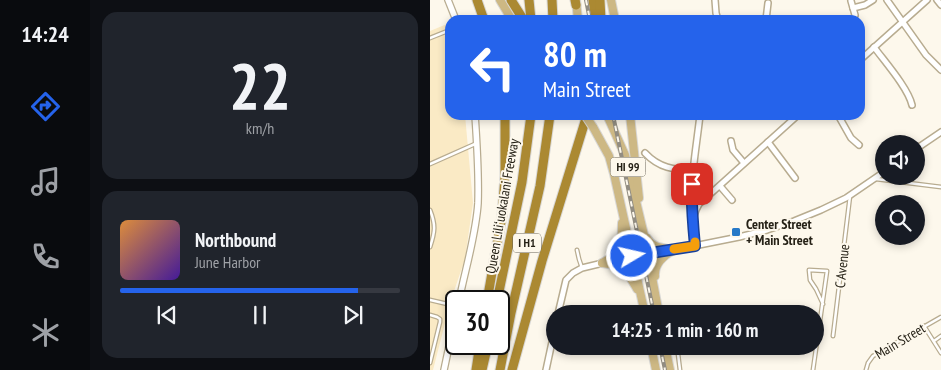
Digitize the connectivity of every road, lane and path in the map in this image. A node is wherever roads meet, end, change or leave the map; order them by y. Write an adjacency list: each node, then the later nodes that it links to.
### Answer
1 (448, 0): 20 (street)
2 (477, 0): 21 (highway)
3 (482, 0): 22 (highway)
4 (500, 0): 23 (main road)
5 (529, 0): 24 (highway)
6 (552, 0): 25 (highway)
7 (593, 0): 27 (highway)
8 (600, 0): 28 (highway)
9 (612, 0): 29 (main road)
10 (715, 0): 30 (street)
11 (874, 0): 19 (street)
12 (888, 0): 33 (street)
13 (927, 0): 33 (street)
14 (937, 0): 18 (street)
15 (851, 1): 19 (street)
16 (576, 2): 26 (main road)
17 (768, 3): 31 (street)
18 (941, 5)
19 (854, 8): 32 (street)
20 (454, 15)
21 (482, 15)
22 (486, 15)
23 (509, 15)
24 (530, 15)
25 (554, 15)
26 (577, 15)
27 (595, 15)
28 (601, 15)
29 (614, 15)
30 (717, 15)
31 (767, 15)
32 (855, 15)
33 (903, 21): 36 (street); 38 (street)
34 (445, 32): 35 (lane)
35 (430, 38)
36 (874, 47): 37 (street); 39 (street)
37 (865, 55)
38 (941, 70)
39 (912, 104)
40 (475, 120): 55 (street)
41 (504, 120): 82 (highway)
42 (530, 120): 83 (highway, Queen Liliʻuokalani Freeway / I H1)
43 (549, 120): 110 (highway, I H1)
44 (585, 120): 111 (highway)
45 (589, 120): 69 (main road, HI 99, bridge)
46 (609, 120): 70 (main road, HI 99)
47 (631, 120): 70 (main road)
48 (699, 120): 60 (street)
49 (792, 120): 53 (street)
50 (841, 120): 56 (street)
51 (941, 132): 54 (street)
52 (732, 141): 59 (street)
53 (768, 142): 59 (street); 61 (street)
54 (925, 143)
55 (477, 144): 58 (lane); 81 (street)
56 (859, 145)
57 (645, 153): 60 (street)
58 (430, 164)
59 (744, 164): 64 (street)
60 (693, 170): 71 (street)
61 (795, 178)
62 (875, 179): 66 (street)
63 (924, 185): 65 (lane)
64 (720, 186): 67 (street); 71 (street)
65 (941, 187)
66 (850, 196): 73 (street); 95 (lane, C Avenue)
67 (732, 200)
68 (430, 210): 74 (lane)
69 (622, 211): 78 (main road, HI 99); 79 (main road)
70 (642, 222): 72 (main road, HI 99)
71 (692, 222): 73 (street)
72 (644, 234): 76 (main road); 77 (main road, HI 99)
73 (695, 246): 76 (street)
74 (430, 247)
75 (578, 250): 80 (lane)
76 (674, 250): 77 (street); 84 (main road)
77 (648, 253): 78 (street); 84 (main road, HI 99)
78 (632, 256): 79 (street); 85 (main road, HI 99)
79 (602, 263): 80 (street); 85 (main road)
80 (582, 268): 89 (street)
81 (461, 290)
82 (489, 290)
83 (499, 290)
84 (655, 293): 91 (main road, HI 99)
85 (642, 298): 90 (main road, HI 99)
86 (430, 300): 87 (lane)
87 (445, 303)
88 (823, 304): 88 (lane, C Avenue); 116 (lane, C Avenue)
89 (560, 305)
90 (643, 305)
91 (657, 305)
92 (430, 315): 106 (lane)
93 (941, 316): 94 (lane, Main Street)
94 (924, 326): 97 (lane); 117 (lane, Main Street)
95 (833, 336)
96 (941, 336): 97 (lane)
97 (933, 341): 98 (lane)
98 (941, 354)
99 (447, 355): 107 (street)
100 (478, 355): 108 (highway)
101 (485, 355): 109 (highway)
102 (549, 355): 112 (street)
103 (653, 355): 113 (main road)
104 (667, 355): 114 (main road)
105 (678, 355): 115 (lane)
106 (430, 363)
107 (444, 370)
108 (476, 370)
109 (482, 370)
110 (500, 370)
111 (512, 370)
112 (546, 370)
113 (656, 370)
114 (670, 370)
115 (680, 370)
116 (813, 370)
117 (866, 370)

